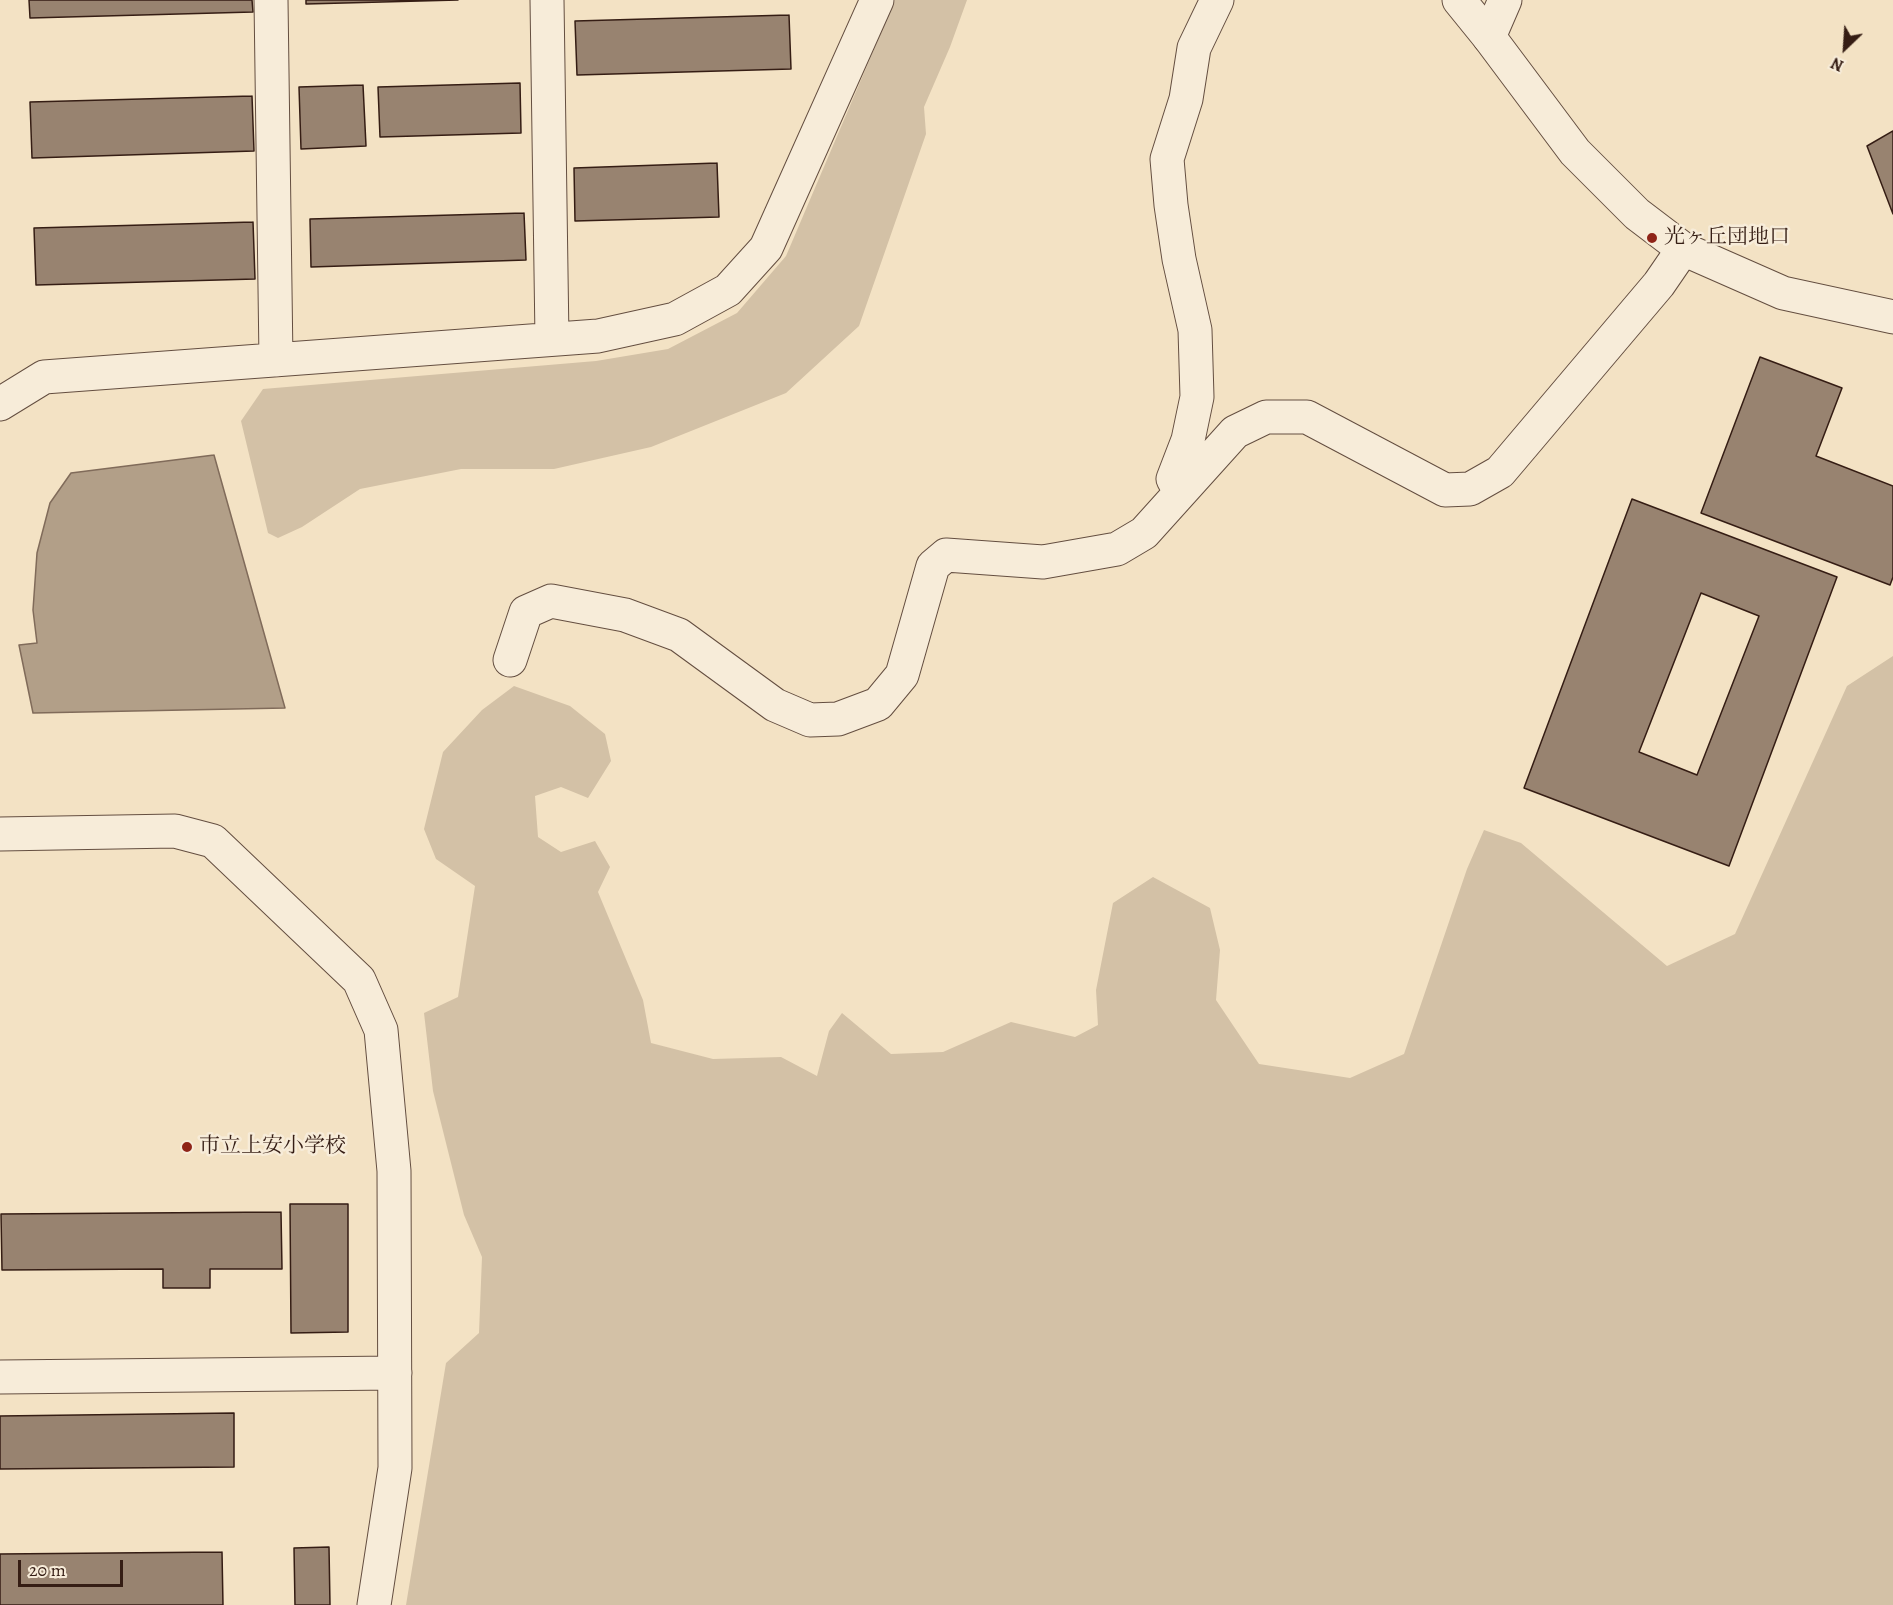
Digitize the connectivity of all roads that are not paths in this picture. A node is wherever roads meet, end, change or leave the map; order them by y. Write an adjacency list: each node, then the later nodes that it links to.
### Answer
1 (271, 0): 11 (street)
2 (547, 0): 10 (street)
3 (877, 0): 10 (street)
4 (1217, 0): 13 (street)
5 (1459, 0): 7 (street)
6 (1505, 0): 7 (street)
7 (1489, 37): 8 (street)
8 (1683, 249): 9 (street); 13 (street)
9 (1893, 317)
10 (552, 339): 11 (street)
11 (276, 360): 12 (street)
12 (0, 404)
13 (1180, 492): 14 (street)
14 (510, 660)
15 (0, 834): 16 (street)
16 (395, 1373): 17 (street); 18 (street)
17 (0, 1377)
18 (374, 1605)

